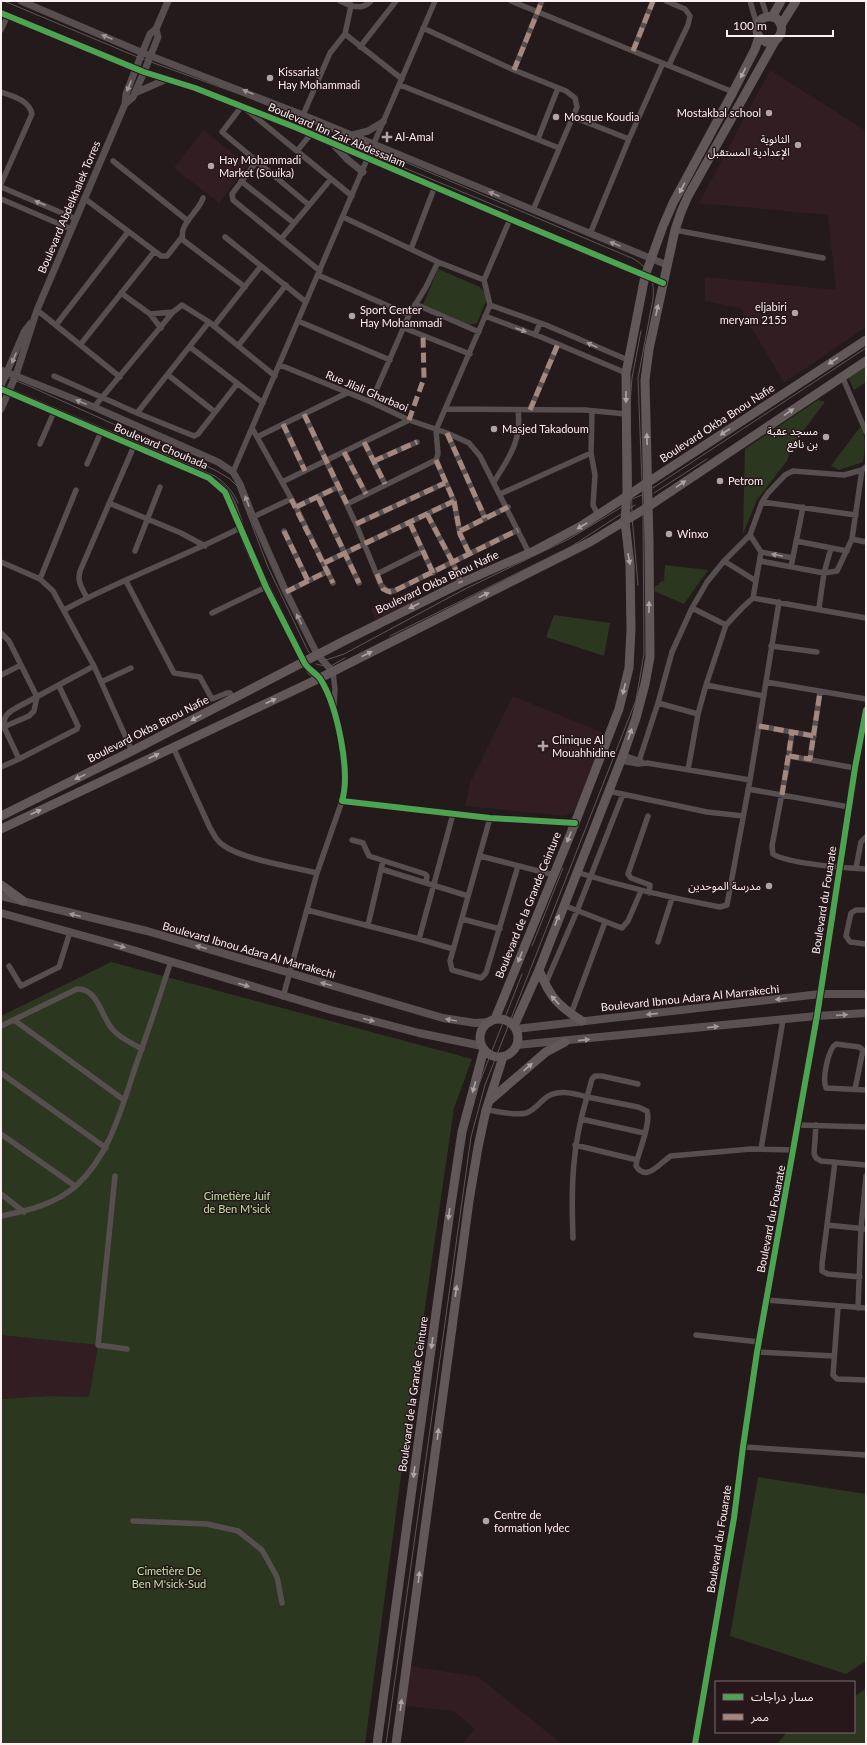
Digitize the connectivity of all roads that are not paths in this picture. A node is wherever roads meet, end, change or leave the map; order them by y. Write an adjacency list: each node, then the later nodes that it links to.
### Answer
1 (21, 1): 29 (street, Boulevard Ibn Zair Abdessalam, one-way to 1)
2 (168, 1): 22 (street, Boulevard Abdelkhalek Torres)
3 (340, 1): 15 (street)
4 (371, 1): 15 (street)
5 (396, 1): 27 (street)
6 (435, 1): 21 (street)
7 (510, 1): 16 (street)
8 (542, 1): 16 (street)
9 (653, 1): 28 (street)
10 (666, 1): 31 (street)
11 (750, 1): 19 (street)
12 (762, 1): 18 (street)
13 (781, 1): 18 (main road)
14 (796, 1): 20 (main road)
15 (350, 4): 24 (street)
16 (537, 12): 28 (street); 33 (street)
17 (4, 14): 23 (street); 32 (street, Boulevard Ibn Zair Abdessalam)
18 (769, 16): 19 (main road); 20 (main road)
19 (757, 24): 25 (main road)
20 (781, 26): 26 (main road)
21 (423, 28): 33 (street); 36 (street)
22 (156, 29): 29 (street, Boulevard Abdelkhalek Torres); 30 (street, Boulevard Abdelkhalek Torres)
23 (1, 30)
24 (345, 34): 27 (street); 43 (street)
25 (759, 37): 26 (main road); 39 (main road, Boulevard de la Grande Ceinture, one-way to 39)
26 (775, 41): 75 (main road)
27 (360, 46): 36 (street)
28 (633, 51): 31 (street)
29 (143, 53): 30 (street, Boulevard Ibn Zair Abdessalam); 32 (street, Boulevard Abdelkhalek Torres)
30 (151, 56): 34 (street, Boulevard Abdelkhalek Torres); 43 (street, Boulevard Ibn Zair Abdessalam, one-way to 30)
31 (666, 64): 39 (street); 49 (street)
32 (136, 69): 34 (street, Boulevard Ibn Zair Abdessalam); 41 (street, Boulevard Abdelkhalek Torres, one-way to 41)
33 (514, 70): 37 (street)
34 (144, 72): 35 (street, Boulevard Ibn Zair Abdessalam); 40 (street, Boulevard Abdelkhalek Torres)
35 (167, 79): 40 (street); 42 (street, Boulevard Ibn Zair Abdessalam)
36 (401, 82): 45 (street); 48 (street)
37 (558, 88): 44 (street); 48 (street)
38 (1, 92): 60 (street)
39 (733, 92): 84 (main road, Boulevard de la Grande Ceinture, one-way to 84)
40 (135, 93): 41 (street, Boulevard Abdelkhalek Torres)
41 (125, 104): 64 (street, Boulevard Abdelkhalek Torres)
42 (242, 106): 46 (street, Boulevard Ibn Zair Abdessalam); 53 (street); 56 (street)
43 (304, 115): 47 (street, Boulevard Ibn Zair Abdessalam)
44 (573, 117): 49 (street); 52 (street)
45 (384, 122): 47 (street); 51 (street)
46 (311, 134): 50 (street, Boulevard Ibn Zair Abdessalam); 53 (street)
47 (352, 135): 51 (street, Boulevard Ibn Zair Abdessalam)
48 (538, 139): 52 (street)
49 (629, 139): 77 (street)
50 (333, 143): 54 (street, Boulevard Ibn Zair Abdessalam); 57 (street)
51 (374, 145): 54 (street); 68 (street, Boulevard Ibn Zair Abdessalam, one-way to 51)
52 (559, 148): 68 (street)
53 (297, 151): 58 (street)
54 (368, 159): 57 (street); 61 (street, Boulevard Ibn Zair Abdessalam)
55 (113, 161): 72 (street)
56 (257, 161): 59 (street); 67 (street)
57 (363, 172): 63 (street)
58 (331, 179): 63 (street); 67 (street)
59 (242, 181): 73 (street); 80 (street)
60 (1, 184)
61 (435, 186): 71 (street, Boulevard Ibn Zair Abdessalam); 81 (street)
62 (1, 187): 70 (street, one-way to 62)
63 (352, 196): 69 (street)
64 (84, 198): 70 (street, Boulevard Abdelkhalek Torres); 76 (street)
65 (203, 198): 72 (street)
66 (1, 199): 74 (street)
67 (309, 205): 73 (street)
68 (533, 210): 77 (street, Boulevard Ibn Zair Abdessalam)
69 (343, 217): 81 (street); 88 (street)
70 (76, 218): 74 (street, Boulevard Abdelkhalek Torres)
71 (510, 219): 89 (street, Boulevard Ibn Zair Abdessalam); 90 (street)
72 (188, 221): 78 (street)
73 (294, 223): 80 (street)
74 (72, 229): 98 (street, Boulevard Abdelkhalek Torres)
75 (675, 230): 83 (street); 86 (main road)
76 (128, 232): 82 (street); 107 (street)
77 (590, 234): 84 (street, Boulevard Ibn Zair Abdessalam, one-way to 77)
78 (182, 237): 82 (street); 93 (street)
79 (225, 237): 87 (street)
80 (281, 239): 88 (street)
81 (411, 249): 85 (street)
82 (154, 252): 94 (street)
83 (823, 258)
84 (650, 259): 86 (street, Boulevard Ibn Zair Abdessalam); 89 (main road, Boulevard de la Grande Ceinture)
85 (438, 262): 90 (street); 96 (street)
86 (667, 265): 91 (main road)
87 (261, 266): 92 (street); 93 (street)
88 (319, 273): 95 (street); 101 (street)
89 (645, 276): 91 (street, Boulevard Ibn Zair Abdessalam); 119 (main road, Boulevard de la Grande Ceinture)
90 (484, 280): 97 (street)
91 (663, 283): 165 (main road, one-way to 91)
92 (286, 286): 95 (street); 115 (street)
93 (245, 287): 106 (street)
94 (121, 293): 100 (street); 113 (street)
95 (306, 302): 104 (street)
96 (415, 304): 101 (street); 110 (street)
97 (490, 305): 102 (street); 105 (street)
98 (37, 310): 103 (street, Boulevard Abdelkhalek Torres); 107 (street)
99 (173, 312): 100 (street); 106 (street); 108 (street)
100 (150, 314): 108 (street)
101 (409, 315): 109 (street)
102 (485, 316): 110 (street); 111 (street, one-way to 111)
103 (33, 319): 122 (street, Boulevard Abdelkhalek Torres, one-way to 122); 124 (street, Boulevard Abdelkhalek Torres)
104 (298, 321): 118 (street); 121 (street)
105 (540, 323): 111 (street); 119 (street, one-way to 105)
106 (212, 324): 115 (street); 116 (street)
107 (56, 325): 113 (street)
108 (160, 328): 129 (street)
109 (404, 328): 117 (street); 118 (street)
110 (479, 332): 117 (street)
111 (535, 335): 114 (street)
112 (866, 340): 169 (main road, Boulevard Okba Bnou Nafie, one-way to 169)
113 (80, 344): 129 (street)
114 (558, 344): 123 (street); 142 (street)
115 (238, 346): 127 (street)
116 (190, 347): 125 (street); 130 (street)
117 (470, 354): 140 (street)
118 (390, 360): 136 (street)
119 (628, 360): 123 (main road, Boulevard de la Grande Ceinture)
120 (866, 361): 128 (main road)
121 (280, 365): 127 (street); 134 (street, Rue Jilali Gharbaoi)
122 (4, 371): 124 (street, Boulevard Chouhada); 131 (street, Boulevard Abdelkhalek Torres)
123 (626, 373): 148 (main road, Boulevard de la Grande Ceinture, one-way to 148)
124 (16, 375): 133 (street, Boulevard Abdelkhalek Torres); 138 (street, Boulevard Chouhada, one-way to 124)
125 (168, 375): 145 (street); 146 (street)
126 (54, 376): 135 (street)
127 (275, 376): 137 (street)
128 (842, 376): 154 (street); 189 (main road, one-way to 128)
129 (120, 377): 135 (street)
130 (237, 384): 137 (street); 145 (street)
131 (1, 386)
132 (1, 389): 133 (street, Boulevard Chouhada)
133 (9, 392): 139 (street, Boulevard Abdelkhalek Torres); 144 (street, Boulevard Chouhada)
134 (347, 393): 136 (street, Rue Jilali Gharbaoi); 147 (street)
135 (102, 398): 138 (street); 146 (street)
136 (371, 402): 149 (street, Rue Jilali Gharbaoi)
137 (263, 403): 151 (street)
138 (94, 407): 171 (street, Boulevard Chouhada)
139 (1, 409)
140 (446, 409): 141 (street); 152 (street)
141 (518, 410): 142 (street); 173 (street)
142 (530, 410): 143 (street)
143 (592, 411): 148 (street); 162 (street)
144 (54, 412): 153 (street, Boulevard Chouhada); 159 (street)
145 (215, 412): 146 (street)
146 (137, 414)
147 (304, 414): 150 (street); 163 (street)
148 (626, 414): 183 (main road, Boulevard de la Grande Ceinture)
149 (409, 420): 152 (street, Rue Jilali Gharbaoi); 157 (street)
150 (283, 424): 156 (street); 170 (street)
151 (252, 428): 156 (street); 171 (street)
152 (436, 430): 155 (street, Rue Jilali Gharbaoi); 164 (street)
153 (101, 432): 160 (street, Boulevard Chouhada); 167 (street)
154 (866, 432)
155 (447, 433): 173 (street, Rue Jilali Gharbaoi); 197 (street)
156 (257, 437): 172 (street)
157 (364, 442): 161 (street); 166 (street)
158 (417, 442): 166 (street)
159 (40, 444)
160 (134, 446): 187 (street); 202 (street, Boulevard Chouhada)
161 (344, 452): 163 (street); 180 (street)
162 (591, 453): 181 (street); 194 (street)
163 (326, 460): 170 (street); 178 (street)
164 (436, 460): 175 (street); 176 (street)
165 (647, 460): 169 (main road); 174 (main road)
166 (374, 461): 176 (street)
167 (87, 464)
168 (864, 469): 186 (street); 195 (street)
169 (667, 470): 174 (main road, Boulevard Okba Bnou Nafie)
170 (305, 471): 172 (street)
171 (233, 472): 196 (street, Boulevard Chouhada, one-way to 171)
172 (282, 482): 184 (street)
173 (494, 482): 181 (street, Rue Jilali Gharbaoi)
174 (648, 482): 183 (main road, Boulevard Okba Bnou Nafie); 189 (main road)
175 (445, 483): 185 (street); 201 (street)
176 (385, 484): 180 (street)
177 (160, 487): 198 (street)
178 (338, 487): 182 (street); 188 (street)
179 (76, 490): 231 (street)
180 (366, 494): 188 (street)
181 (500, 494): 192 (street, Rue Jilali Gharbaoi)
182 (318, 497): 191 (street); 217 (street)
183 (626, 497): 194 (main road, Boulevard Okba Bnou Nafie); 199 (main road, Boulevard de la Grande Ceinture)
184 (291, 499): 191 (street); 196 (street)
185 (454, 501): 193 (street); 205 (street)
186 (762, 502): 190 (street); 206 (street)
187 (109, 504): 198 (street); 240 (street)
188 (347, 504): 201 (street)
189 (648, 506): 199 (main road); 281 (main road, one-way to 189)
190 (802, 506): 195 (street); 208 (street)
191 (296, 507): 224 (street)
192 (508, 507): 197 (street); 204 (street, Rue Jilali Gharbaoi)
193 (427, 514): 200 (street); 225 (street)
194 (598, 515): 219 (main road, Boulevard Okba Bnou Nafie, one-way to 219)
195 (856, 515): 207 (street)
196 (253, 517): 239 (street, Boulevard Chouhada)
197 (485, 518): 205 (street)
198 (147, 519): 211 (street); 213 (street)
199 (625, 521): 257 (main road, one-way to 199); 299 (main road, Boulevard de la Grande Ceinture, one-way to 299)
200 (410, 523): 210 (street); 214 (street)
201 (356, 524): 210 (street)
202 (240, 528): 211 (street); 238 (street, Boulevard Chouhada)
203 (284, 530): 233 (street)
204 (518, 530): 218 (street); 219 (street, Rue Jilali Gharbaoi)
205 (460, 531): 218 (street)
206 (750, 535): 216 (street); 221 (street)
207 (852, 539): 209 (street); 215 (street)
208 (796, 541): 212 (street); 220 (street)
209 (866, 542)
210 (364, 544): 217 (street); 230 (street)
211 (205, 546): 232 (street)
212 (831, 548): 215 (street); 229 (street)
213 (135, 551)
214 (423, 551): 228 (street); 230 (street)
215 (847, 551): 229 (street)
216 (761, 552): 220 (street, one-way to 216); 222 (street)
217 (344, 553): 224 (street); 236 (street)
218 (469, 553): 225 (street)
219 (530, 553): 237 (main road, Boulevard Okba Bnou Nafie)
220 (793, 558): 226 (street)
221 (724, 561): 234 (street); 243 (street)
222 (760, 561): 226 (street); 234 (street)
223 (1, 562): 231 (street)
224 (324, 563): 227 (street)
225 (453, 563): 228 (street); 237 (street)
226 (791, 567): 229 (street)
227 (328, 571): 233 (street); 235 (street)
228 (433, 572): 230 (street)
229 (824, 573): 244 (street)
230 (376, 574)
231 (40, 579): 245 (street)
232 (126, 581): 240 (street); 269 (street)
233 (308, 581): 239 (street)
234 (756, 581): 241 (street)
235 (333, 583)
236 (359, 583)
237 (461, 583): 252 (main road, Boulevard Okba Bnou Nafie, one-way to 252)
238 (266, 587): 246 (street); 253 (street, Boulevard Chouhada)
239 (286, 592): 252 (street, Boulevard Chouhada, one-way to 239)
240 (87, 598): 245 (street)
241 (753, 598): 242 (street); 248 (street)
242 (779, 602): 244 (street); 250 (street)
243 (692, 608): 248 (street); 268 (street)
244 (818, 608): 247 (street)
245 (64, 610): 255 (street)
246 (212, 613)
247 (866, 618)
248 (726, 625): 263 (street)
249 (1, 634): 254 (street)
250 (771, 646): 251 (street); 261 (street)
251 (817, 652)
252 (317, 654): 253 (main road, Boulevard Okba Bnou Nafie); 257 (street, Boulevard Chouhada)
253 (304, 662): 259 (street, Boulevard Chouhada); 269 (main road, Boulevard Okba Bnou Nafie)
254 (21, 665): 258 (street); 266 (street)
255 (94, 666): 260 (street); 262 (street)
256 (131, 668): 260 (street)
257 (333, 672): 259 (main road); 270 (street)
258 (1, 675)
259 (320, 678): 270 (street); 277 (main road, one-way to 259)
260 (102, 682): 278 (street)
261 (766, 682): 264 (street); 265 (street)
262 (59, 686): 266 (street); 280 (street)
263 (706, 686): 265 (street); 272 (street)
264 (820, 692): 267 (street); 276 (street)
265 (764, 696): 273 (street)
266 (37, 697): 274 (street); 274 (street)
267 (866, 699)
268 (658, 703): 272 (street); 283 (street)
269 (214, 704): 278 (main road, Boulevard Okba Bnou Nafie, one-way to 278)
270 (334, 709): 292 (street)
271 (866, 710): 285 (street, Boulevard du Fouarate)
272 (698, 714): 286 (street)
273 (759, 726): 275 (street); 287 (street)
274 (2, 728): 280 (street)
275 (792, 732): 276 (street); 279 (street)
276 (814, 736): 282 (street)
277 (173, 747): 300 (main road, one-way to 277); 311 (street)
278 (132, 751): 295 (main road, Boulevard Okba Bnou Nafie, one-way to 295)
279 (789, 756): 282 (street); 291 (street)
280 (19, 758): 284 (street)
281 (622, 758): 283 (street); 289 (main road)
282 (810, 759): 285 (street)
283 (638, 762): 286 (street)
284 (1, 767)
285 (855, 768): 293 (street, Boulevard du Fouarate)
286 (688, 770): 287 (street)
287 (750, 780): 288 (street)
288 (748, 789): 291 (street); 297 (street)
289 (608, 791): 290 (street); 310 (main road)
290 (623, 794): 297 (street); 313 (street)
291 (782, 796): 293 (street); 306 (street)
292 (342, 802): 294 (street); 311 (street)
293 (849, 807): 306 (street, Boulevard du Fouarate)
294 (452, 814): 298 (street); 316 (street)
295 (1, 816)
296 (648, 816): 318 (street)
297 (743, 816): 321 (street)
298 (490, 818): 299 (street); 303 (street)
299 (575, 822): 312 (main road, Boulevard de la Grande Ceinture, one-way to 312)
300 (1, 829)
301 (866, 837): 307 (street)
302 (352, 840): 304 (street)
303 (480, 856): 305 (street); 320 (street)
304 (383, 861): 308 (street); 314 (street)
305 (518, 866): 312 (street); 331 (street)
306 (839, 867): 307 (street); 342 (street, Boulevard du Fouarate)
307 (856, 868): 309 (street)
308 (381, 869): 314 (street); 330 (street)
309 (866, 869)
310 (576, 872): 313 (street); 323 (main road)
311 (318, 873): 324 (street)
312 (554, 875): 349 (main road, Boulevard de la Grande Ceinture, one-way to 349)
313 (591, 876): 317 (street); 326 (street)
314 (426, 882): 316 (street)
315 (1, 885): 322 (main road)
316 (435, 885): 320 (street); 333 (street)
317 (641, 891): 318 (street); 329 (street)
318 (649, 893): 321 (street)
319 (1, 896): 322 (main road, Boulevard Ibnou Adara Al Marrakechi)
320 (468, 896): 328 (street)
321 (672, 898): 334 (street)
322 (23, 901): 340 (main road, Boulevard Ibnou Adara Al Marrakechi, one-way to 322)
323 (563, 905): 326 (street); 339 (main road, one-way to 323)
324 (307, 910): 330 (street); 340 (street)
325 (866, 910): 335 (street)
326 (577, 911): 329 (street); 341 (street)
327 (1, 914): 332 (main road)
328 (462, 919): 331 (street); 336 (street)
329 (605, 922): 346 (street)
330 (368, 925): 333 (street)
331 (500, 928): 336 (street)
332 (70, 932): 337 (main road, one-way to 337); 338 (street)
333 (419, 939): 336 (street)
334 (658, 942)
335 (866, 944)
336 (453, 949)
337 (171, 961): 344 (main road, one-way to 344); 357 (street)
338 (10, 966)
339 (539, 970): 341 (main road); 353 (main road)
340 (290, 975): 344 (street); 349 (main road, Boulevard Ibnou Adara Al Marrakechi, one-way to 340)
341 (545, 985): 346 (main road, one-way to 341)
342 (820, 994): 343 (main road, Boulevard Ibnou Adara Al Marrakechi); 347 (street, Boulevard du Fouarate); 351 (main road, Boulevard Ibnou Adara Al Marrakechi, one-way to 351)
343 (866, 994)
344 (283, 997): 356 (main road, one-way to 356)
345 (866, 1013): 347 (main road, one-way to 345)
346 (571, 1014): 351 (main road)
347 (817, 1016): 350 (main road); 368 (street, Boulevard du Fouarate)
348 (14, 1020): 352 (street); 357 (street); 365 (street)
349 (492, 1020): 353 (main road); 356 (main road)
350 (783, 1020): 354 (main road, one-way to 350); 375 (street)
351 (582, 1021): 353 (main road, Boulevard Ibnou Adara Al Marrakechi)
352 (1, 1026)
353 (515, 1027): 355 (main road)
354 (565, 1042): 355 (main road); 366 (main road, one-way to 354)
355 (517, 1045): 358 (main road)
356 (483, 1048): 358 (main road); 406 (main road, Boulevard de la Grande Ceinture, one-way to 406)
357 (142, 1049): 365 (street)
358 (503, 1057): 366 (main road)
359 (864, 1058): 362 (street); 362 (street)
360 (1, 1073): 374 (street)
361 (638, 1084): 364 (street)
362 (856, 1089): 363 (street)
363 (866, 1090)
364 (587, 1097): 366 (street); 367 (street); 371 (street)
365 (124, 1100): 374 (street)
366 (487, 1106): 407 (main road, one-way to 366)
367 (581, 1119): 371 (street); 373 (street)
368 (798, 1125): 369 (street); 376 (street, Boulevard du Fouarate)
369 (816, 1126): 370 (street); 378 (street)
370 (866, 1127)
371 (644, 1133): 377 (street)
372 (1, 1134): 382 (street)
373 (576, 1145): 377 (street); 389 (street)
374 (106, 1148): 382 (street)
375 (761, 1149): 376 (street); 377 (street)
376 (794, 1150): 391 (street, Boulevard du Fouarate)
377 (637, 1160)
378 (836, 1162): 379 (street); 387 (street)
379 (866, 1165)
380 (115, 1176): 397 (street)
381 (866, 1176): 384 (street)
382 (75, 1186): 385 (street)
383 (1, 1194): 385 (street)
384 (864, 1200): 388 (street)
385 (24, 1212): 386 (street)
386 (1, 1216)
387 (827, 1225): 388 (street); 390 (street)
388 (863, 1228): 390 (street)
389 (573, 1238)
390 (860, 1277): 393 (street)
391 (766, 1300): 392 (street); 396 (street, Boulevard du Fouarate)
392 (838, 1307): 393 (street); 399 (street)
393 (858, 1308): 394 (street)
394 (866, 1308)
395 (696, 1335): 396 (street)
396 (759, 1342): 398 (street, Boulevard du Fouarate)
397 (127, 1349)
398 (757, 1352): 399 (street); 401 (street, Boulevard du Fouarate)
399 (834, 1356): 400 (street)
400 (866, 1380)
401 (742, 1447): 402 (street); 405 (street, Boulevard du Fouarate)
402 (866, 1455)
403 (133, 1521): 404 (street)
404 (282, 1603)
405 (698, 1731): 408 (street, Boulevard du Fouarate); 409 (street, Boulevard du Fouarate)
406 (377, 1744)
407 (396, 1744)
408 (695, 1744)
409 (701, 1744)

